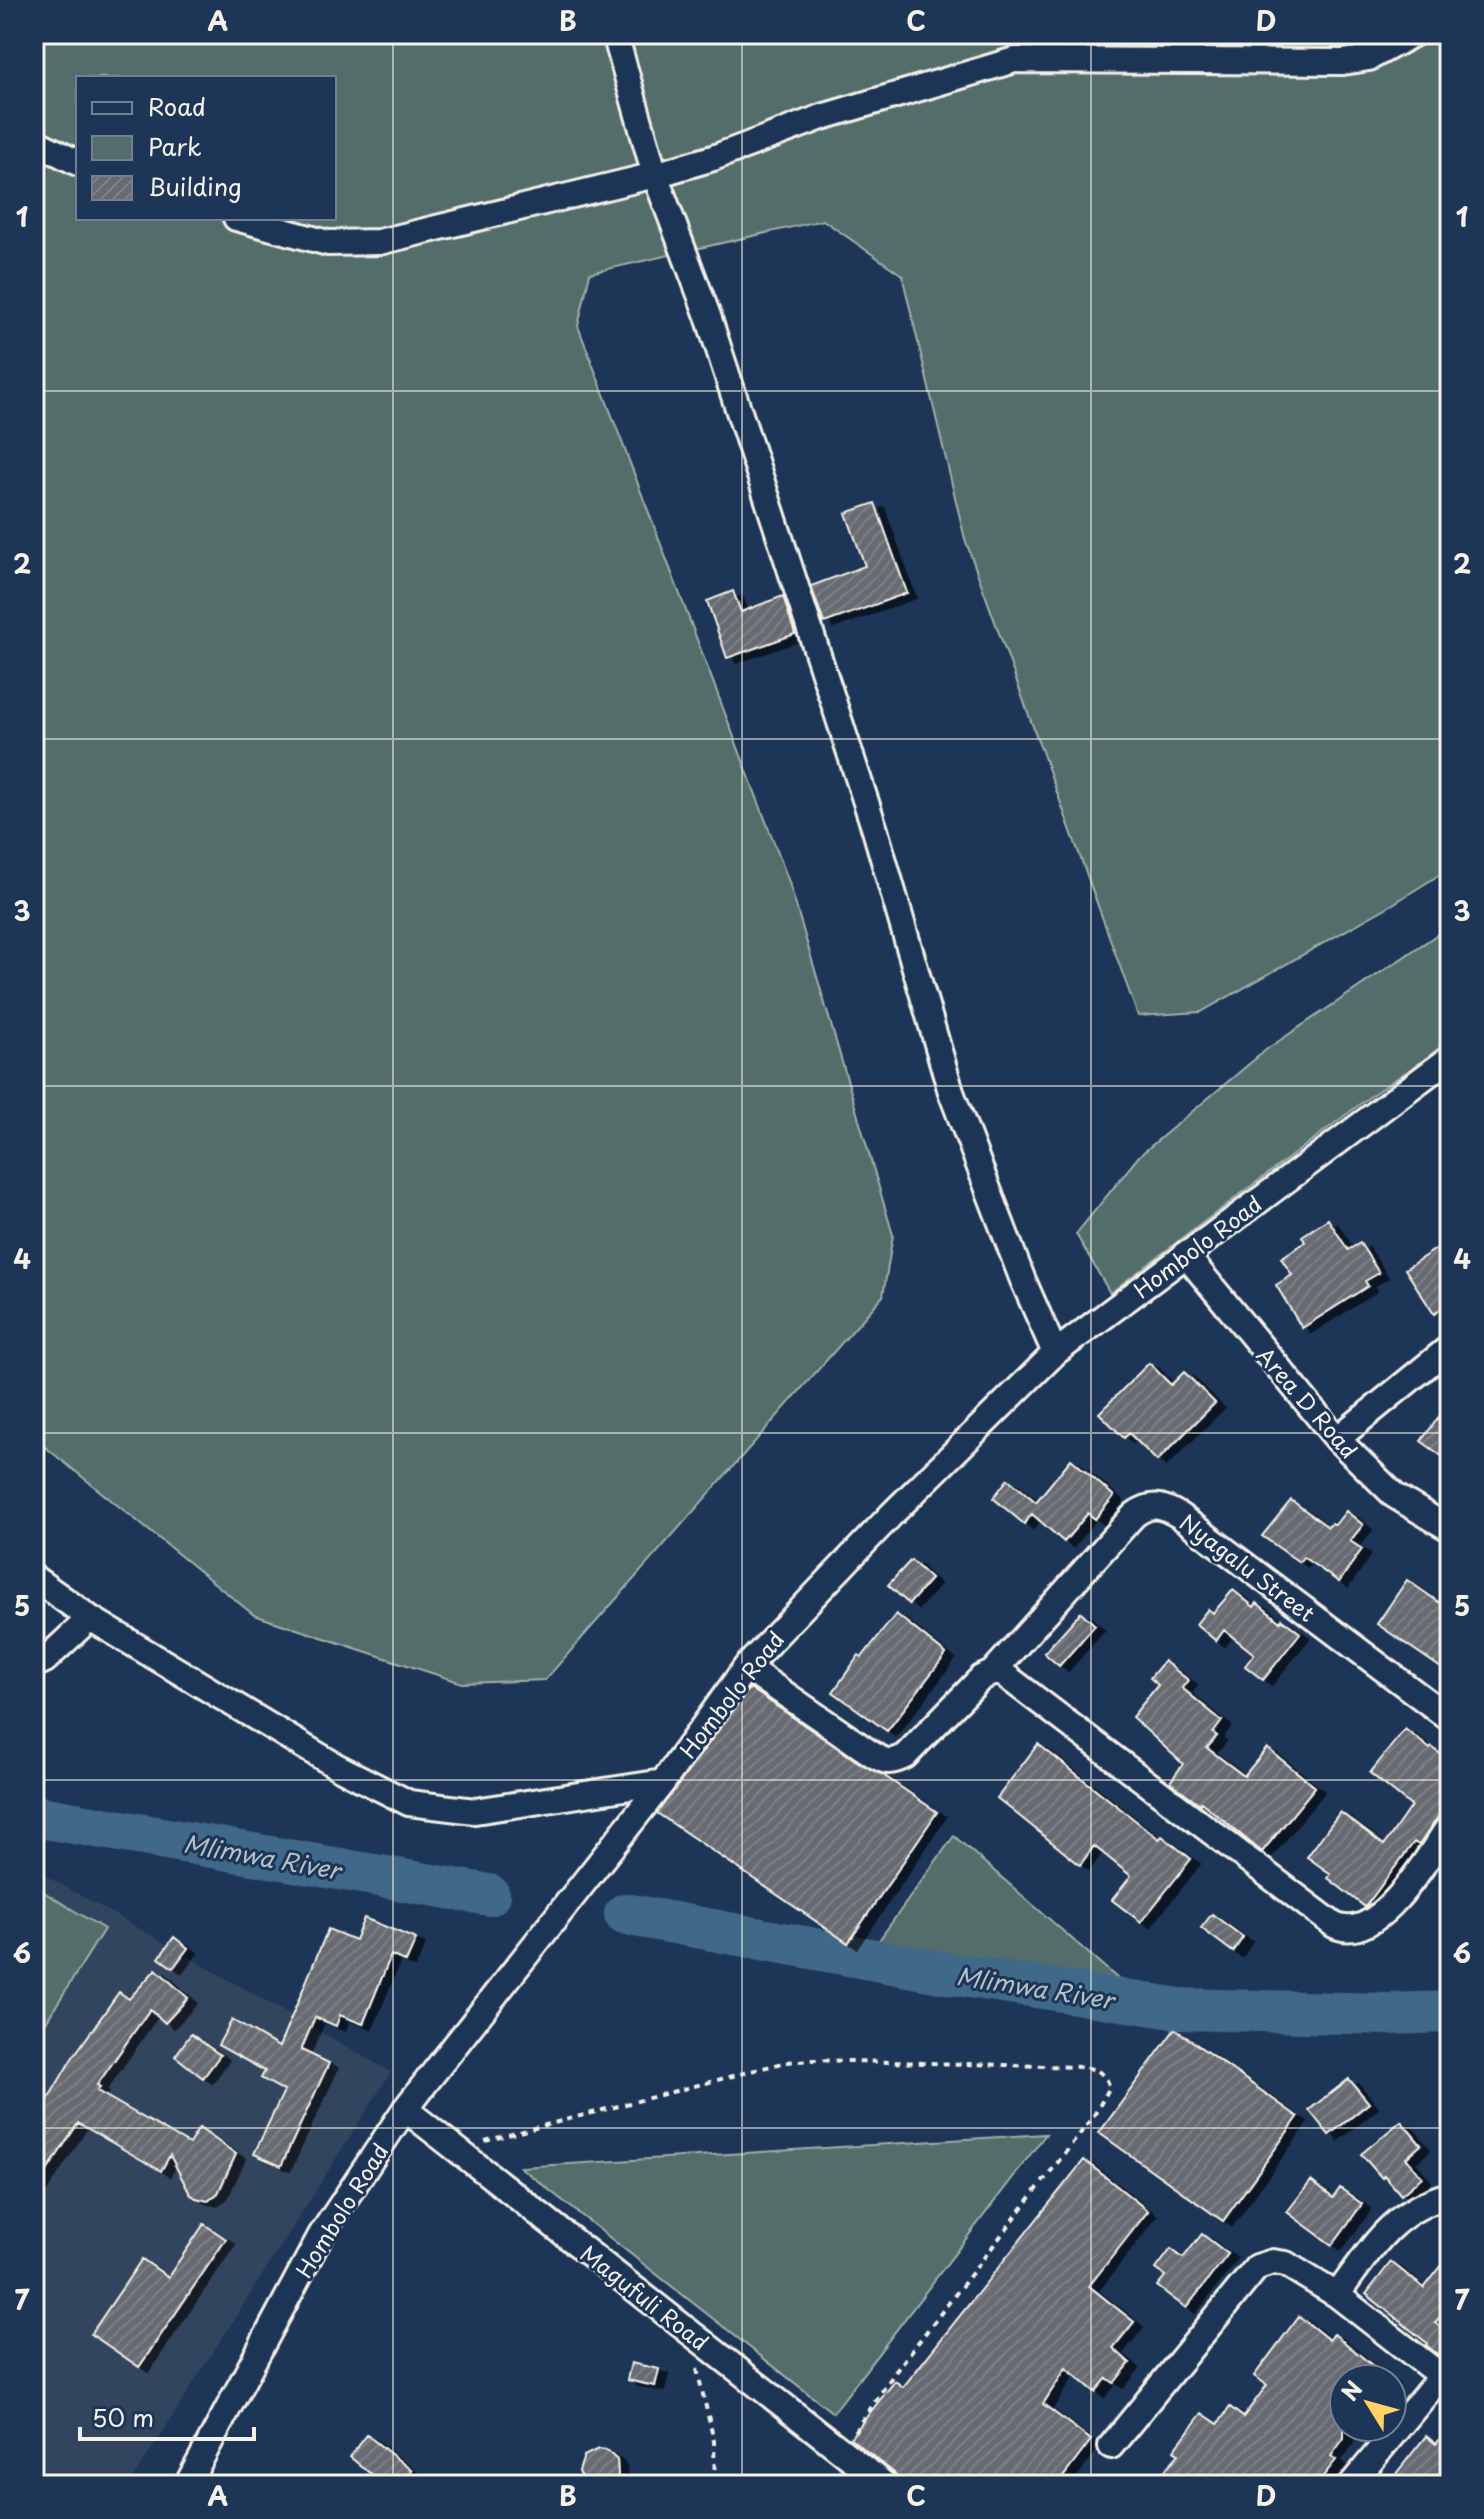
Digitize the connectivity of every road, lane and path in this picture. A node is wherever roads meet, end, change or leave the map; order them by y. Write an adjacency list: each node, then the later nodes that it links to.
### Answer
1 (615, 34): 5 (street)
2 (1413, 34): 5 (street)
3 (34, 141): 4 (street)
4 (76, 162)
5 (655, 175): 6 (street); 10 (street)
6 (243, 220)
7 (1450, 1058): 8 (street, Hombolo Road)
8 (1185, 1254): 10 (street, Hombolo Road); 11 (street, Area D Road)
9 (1450, 1347): 11 (street)
10 (1055, 1353): 16 (street, Hombolo Road)
11 (1337, 1439): 12 (street, Area D Road)
12 (1450, 1529)
13 (34, 1578): 14 (street)
14 (90, 1618): 15 (street); 19 (street)
15 (34, 1665)
16 (746, 1667): 17 (street, Nyagalu Street); 19 (street, Hombolo Road)
17 (992, 1673): 18 (street, Nyagalu Street); 20 (street)
18 (1450, 1719)
19 (663, 1782): 21 (street, Hombolo Road)
20 (1450, 1825)
21 (405, 2109): 22 (street, Magufuli Road); 29 (street, Hombolo Road)
22 (451, 2146): 25 (street, Magufuli Road); 28 (path)
23 (1450, 2195): 24 (street)
24 (1337, 2295): 26 (street); 27 (street)
25 (688, 2331): 28 (street, Magufuli Road); 30 (path)
26 (1446, 2380): 32 (street)
27 (1111, 2446)
28 (841, 2450): 31 (street, Magufuli Road)
29 (187, 2485)
30 (715, 2485)
31 (885, 2485)
32 (1351, 2485)

